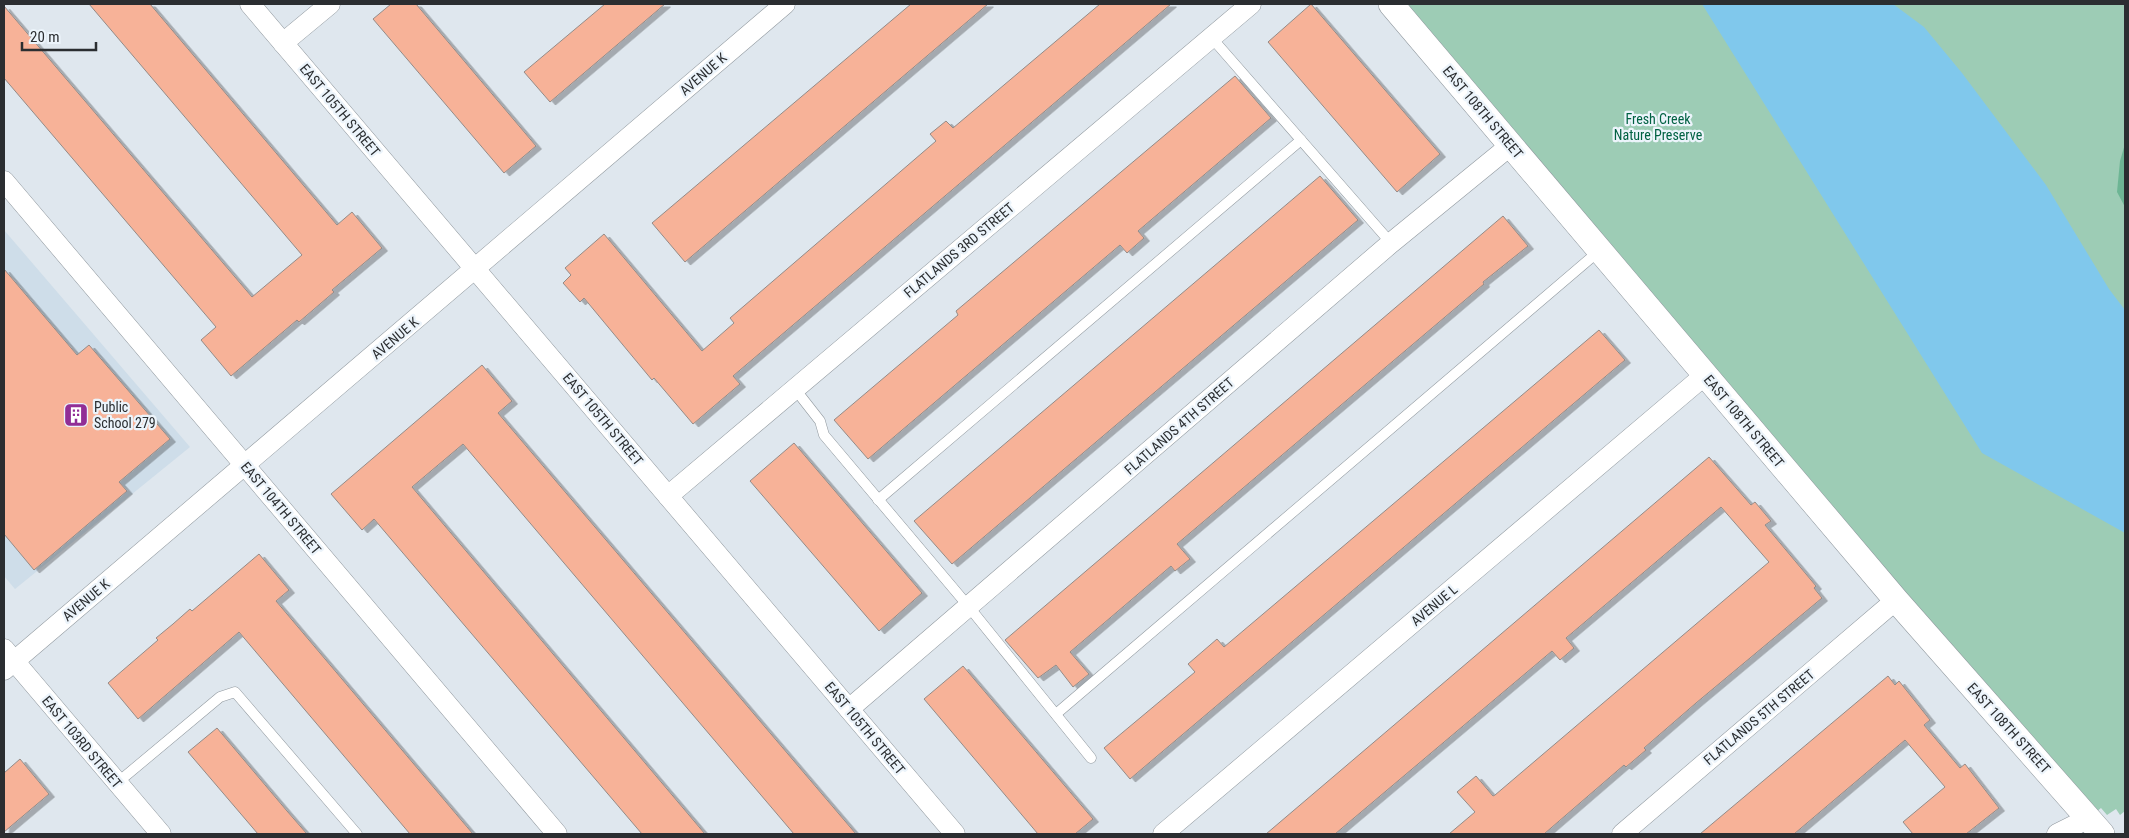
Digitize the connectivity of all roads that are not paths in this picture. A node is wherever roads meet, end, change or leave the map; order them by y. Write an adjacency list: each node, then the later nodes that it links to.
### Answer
1 (250, 4): 7 (street, EAST 105TH STREET)
2 (330, 4): 7 (street)
3 (785, 4): 13 (street, AVENUE K)
4 (1251, 4): 6 (street, FLATLANDS 3RD STREET)
5 (1391, 4): 9 (street, EAST 108TH STREET)
6 (1212, 37): 8 (lane); 15 (street, FLATLANDS 3RD STREET)
7 (283, 43): 13 (street, EAST 105TH STREET)
8 (1302, 140): 11 (lane); 18 (lane)
9 (1511, 145): 11 (street, FLATLANDS 4TH STREET); 12 (street, EAST 108TH STREET)
10 (4, 181): 16 (street, EAST 104TH STREET)
11 (1392, 243): 20 (street, FLATLANDS 4TH STREET)
12 (1599, 250): 14 (street, EAST 108TH STREET); 23 (lane)
13 (476, 269): 16 (street, AVENUE K); 17 (street, EAST 105TH STREET)
14 (1705, 375): 19 (street, EAST 108TH STREET); 31 (street, AVENUE L)
15 (795, 389): 17 (street, FLATLANDS 3RD STREET); 18 (lane)
16 (245, 466): 21 (street, AVENUE K); 29 (street, EAST 104TH STREET)
17 (668, 496): 22 (street, EAST 105TH STREET)
18 (878, 500): 20 (lane)
19 (1896, 600): 26 (street, EAST 108TH STREET); 32 (street, FLATLANDS 5TH STREET)
20 (969, 607): 22 (street, FLATLANDS 4TH STREET); 23 (lane)
21 (7, 660): 25 (street, EAST 103RD STREET)
22 (849, 709): 30 (street, EAST 105TH STREET)
23 (1056, 714): 24 (lane)
24 (1091, 758)
25 (117, 783): 27 (street, EAST 103RD STREET); 28 (lane)
26 (2096, 826): 33 (street)
27 (161, 834)
28 (357, 834)
29 (557, 834)
30 (955, 834)
31 (1163, 834)
32 (1622, 834)
33 (2057, 834)

